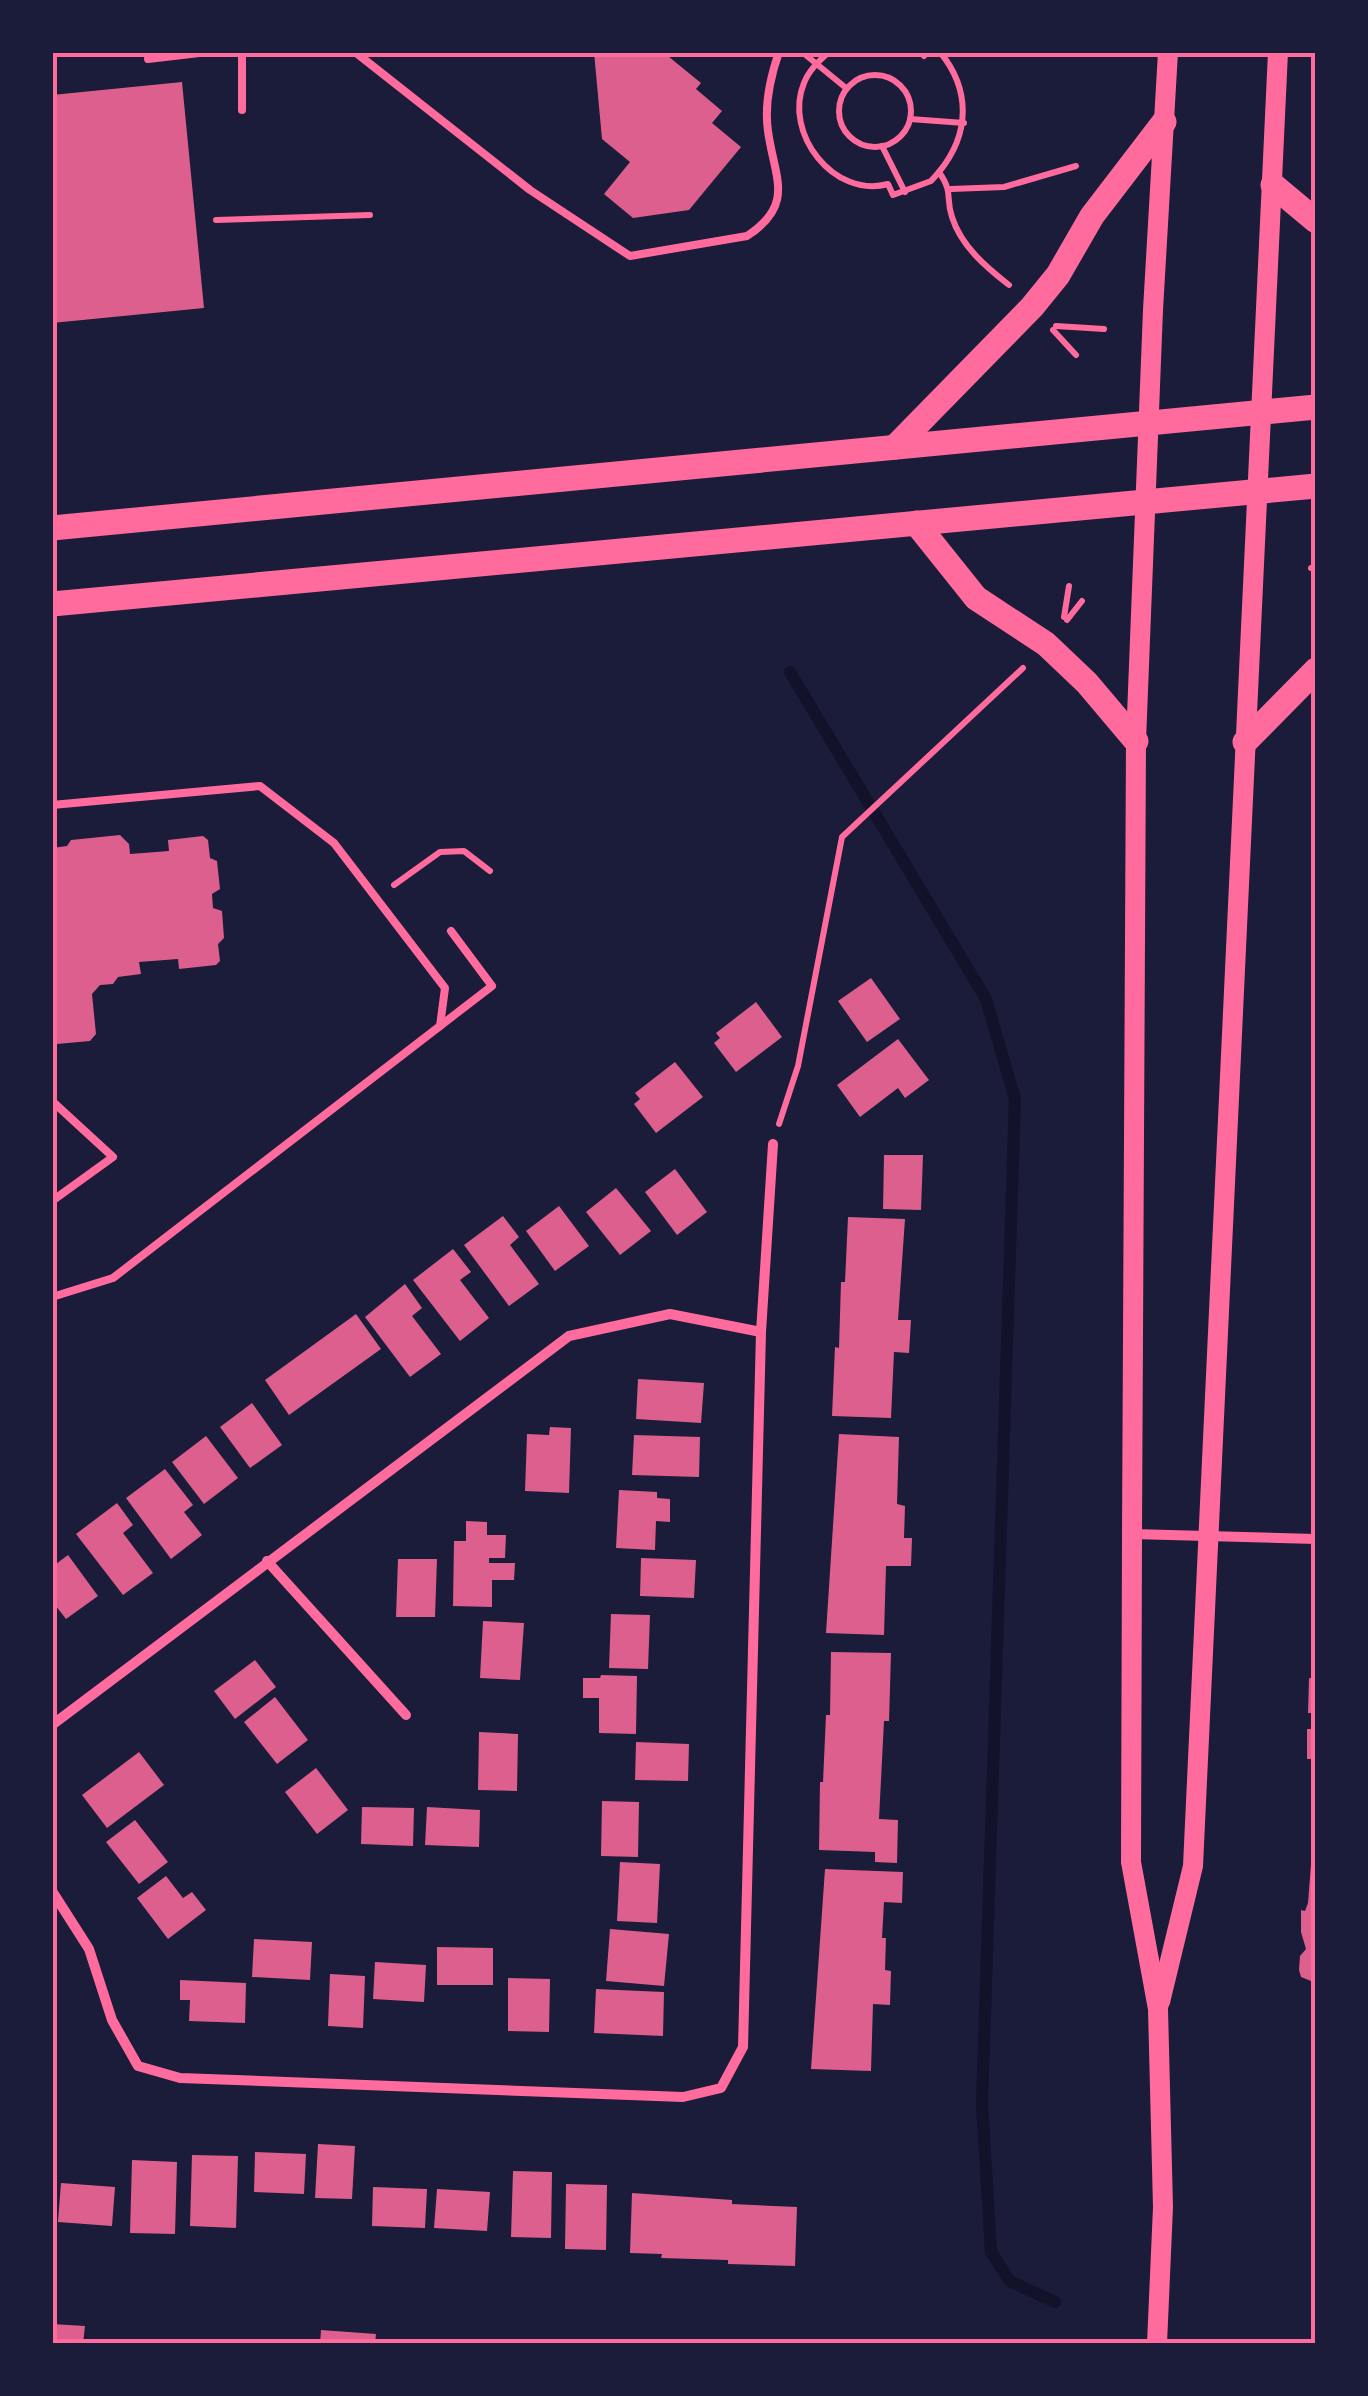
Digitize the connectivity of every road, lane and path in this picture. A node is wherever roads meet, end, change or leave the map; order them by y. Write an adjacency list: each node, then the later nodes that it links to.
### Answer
1 (208, 52): 10 (lane)
2 (242, 52): 13 (lane)
3 (355, 52): 4 (lane)
4 (778, 52)
5 (802, 52): 11 (path)
6 (829, 52): 11 (path)
7 (940, 52): 16 (path)
8 (1168, 52): 15 (main road)
9 (1278, 52): 20 (main road)
10 (148, 60)
11 (815, 65): 12 (path); 22 (path)
12 (846, 88): 14 (path); 17 (path)
13 (242, 110)
14 (910, 119): 16 (path); 17 (path)
15 (1164, 122): 31 (main road); 32 (main road)
16 (964, 123): 19 (path)
17 (882, 146): 22 (path)
18 (1076, 166): 21 (path)
19 (940, 172): 21 (path); 22 (path)
20 (1272, 185): 25 (main road); 30 (main road)
21 (951, 189): 26 (path)
22 (906, 192)
23 (370, 215): 24 (path)
24 (216, 220)
25 (1316, 220)
26 (1010, 286)
27 (1104, 329): 28 (path)
28 (1076, 355)
29 (1316, 407): 30 (main road)
30 (1261, 412): 31 (main road); 34 (main road)
31 (1149, 423): 32 (main road); 35 (main road)
32 (895, 447): 37 (main road)
33 (1316, 486): 34 (main road)
34 (1258, 491): 35 (main road); 44 (main road)
35 (1145, 502): 36 (main road); 43 (main road)
36 (916, 523): 40 (main road); 43 (main road)
37 (52, 528)
38 (1069, 586): 39 (path)
39 (1082, 601)
40 (52, 604)
41 (1028, 664): 51 (path)
42 (1316, 670): 44 (main road)
43 (1136, 741): 55 (main road)
44 (1245, 742): 56 (main road)
45 (52, 806): 47 (lane)
46 (490, 870): 47 (path)
47 (377, 898): 49 (lane)
48 (452, 931): 49 (lane)
49 (440, 1026): 53 (lane)
50 (52, 1101): 52 (lane)
51 (773, 1144): 54 (street)
52 (52, 1201)
53 (52, 1297)
54 (761, 1332): 58 (street); 61 (street)
55 (1132, 1534): 56 (street); 62 (main road)
56 (1208, 1536): 57 (street); 62 (main road)
57 (1316, 1540)
58 (267, 1561): 59 (street); 60 (street)
59 (406, 1715)
60 (52, 1725)
61 (52, 1891)
62 (1158, 2009): 63 (main road)
63 (1158, 2344)

